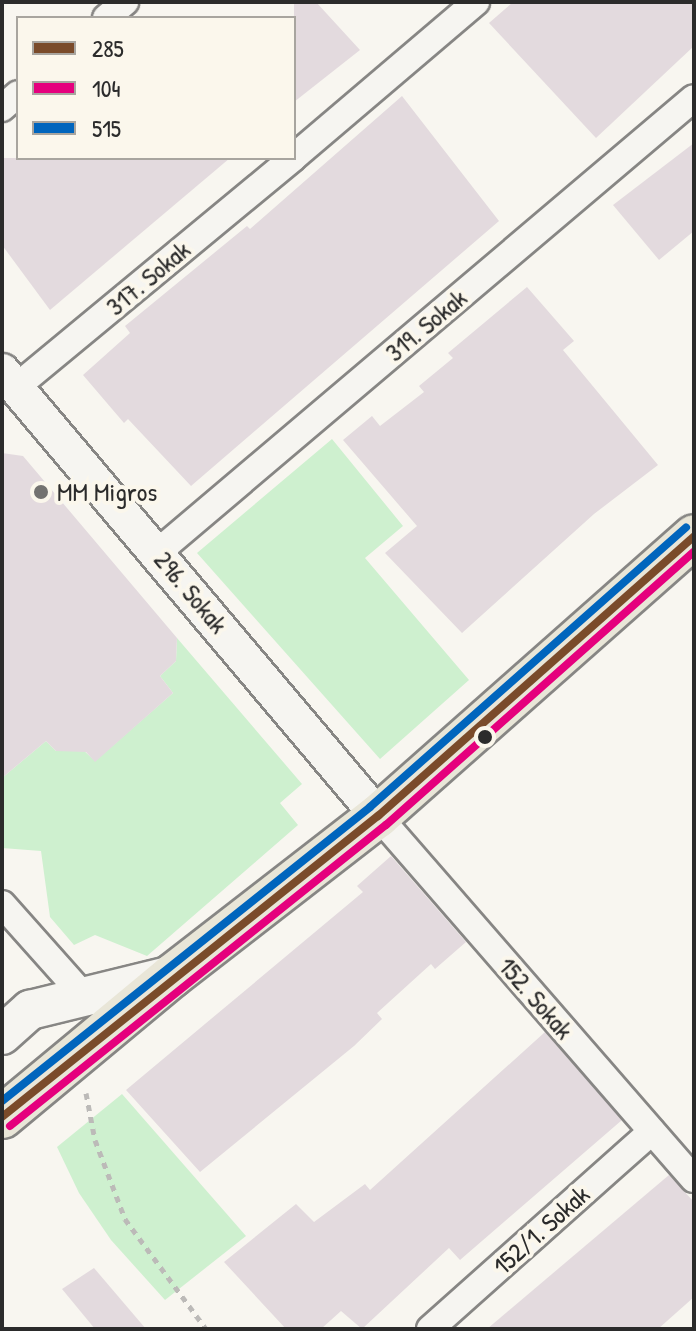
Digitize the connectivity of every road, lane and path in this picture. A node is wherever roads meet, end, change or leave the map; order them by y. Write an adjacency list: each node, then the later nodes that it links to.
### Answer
1 (125, 2): 3 (street)
2 (476, 2): 5 (street, 317. Sokak)
3 (108, 16)
4 (694, 98): 9 (street, 319. Sokak)
5 (296, 154)
6 (289, 160): 7 (street, 317. Sokak)
7 (6, 385): 9 (street, 296. Sokak)
8 (694, 536): 10 (main road)
9 (158, 552): 10 (street, 296. Sokak)
10 (378, 816): 12 (main road); 17 (street, 152. Sokak)
11 (2, 904): 13 (street)
12 (173, 975): 13 (main road); 15 (main road)
13 (83, 995): 14 (main road)
14 (2, 1035)
15 (79, 1052): 16 (main road); 19 (path)
16 (2, 1117)
17 (652, 1131): 18 (street, 152. Sokak); 20 (street, 152/1. Sokak)
18 (694, 1179)
19 (206, 1329)
20 (430, 1329)

